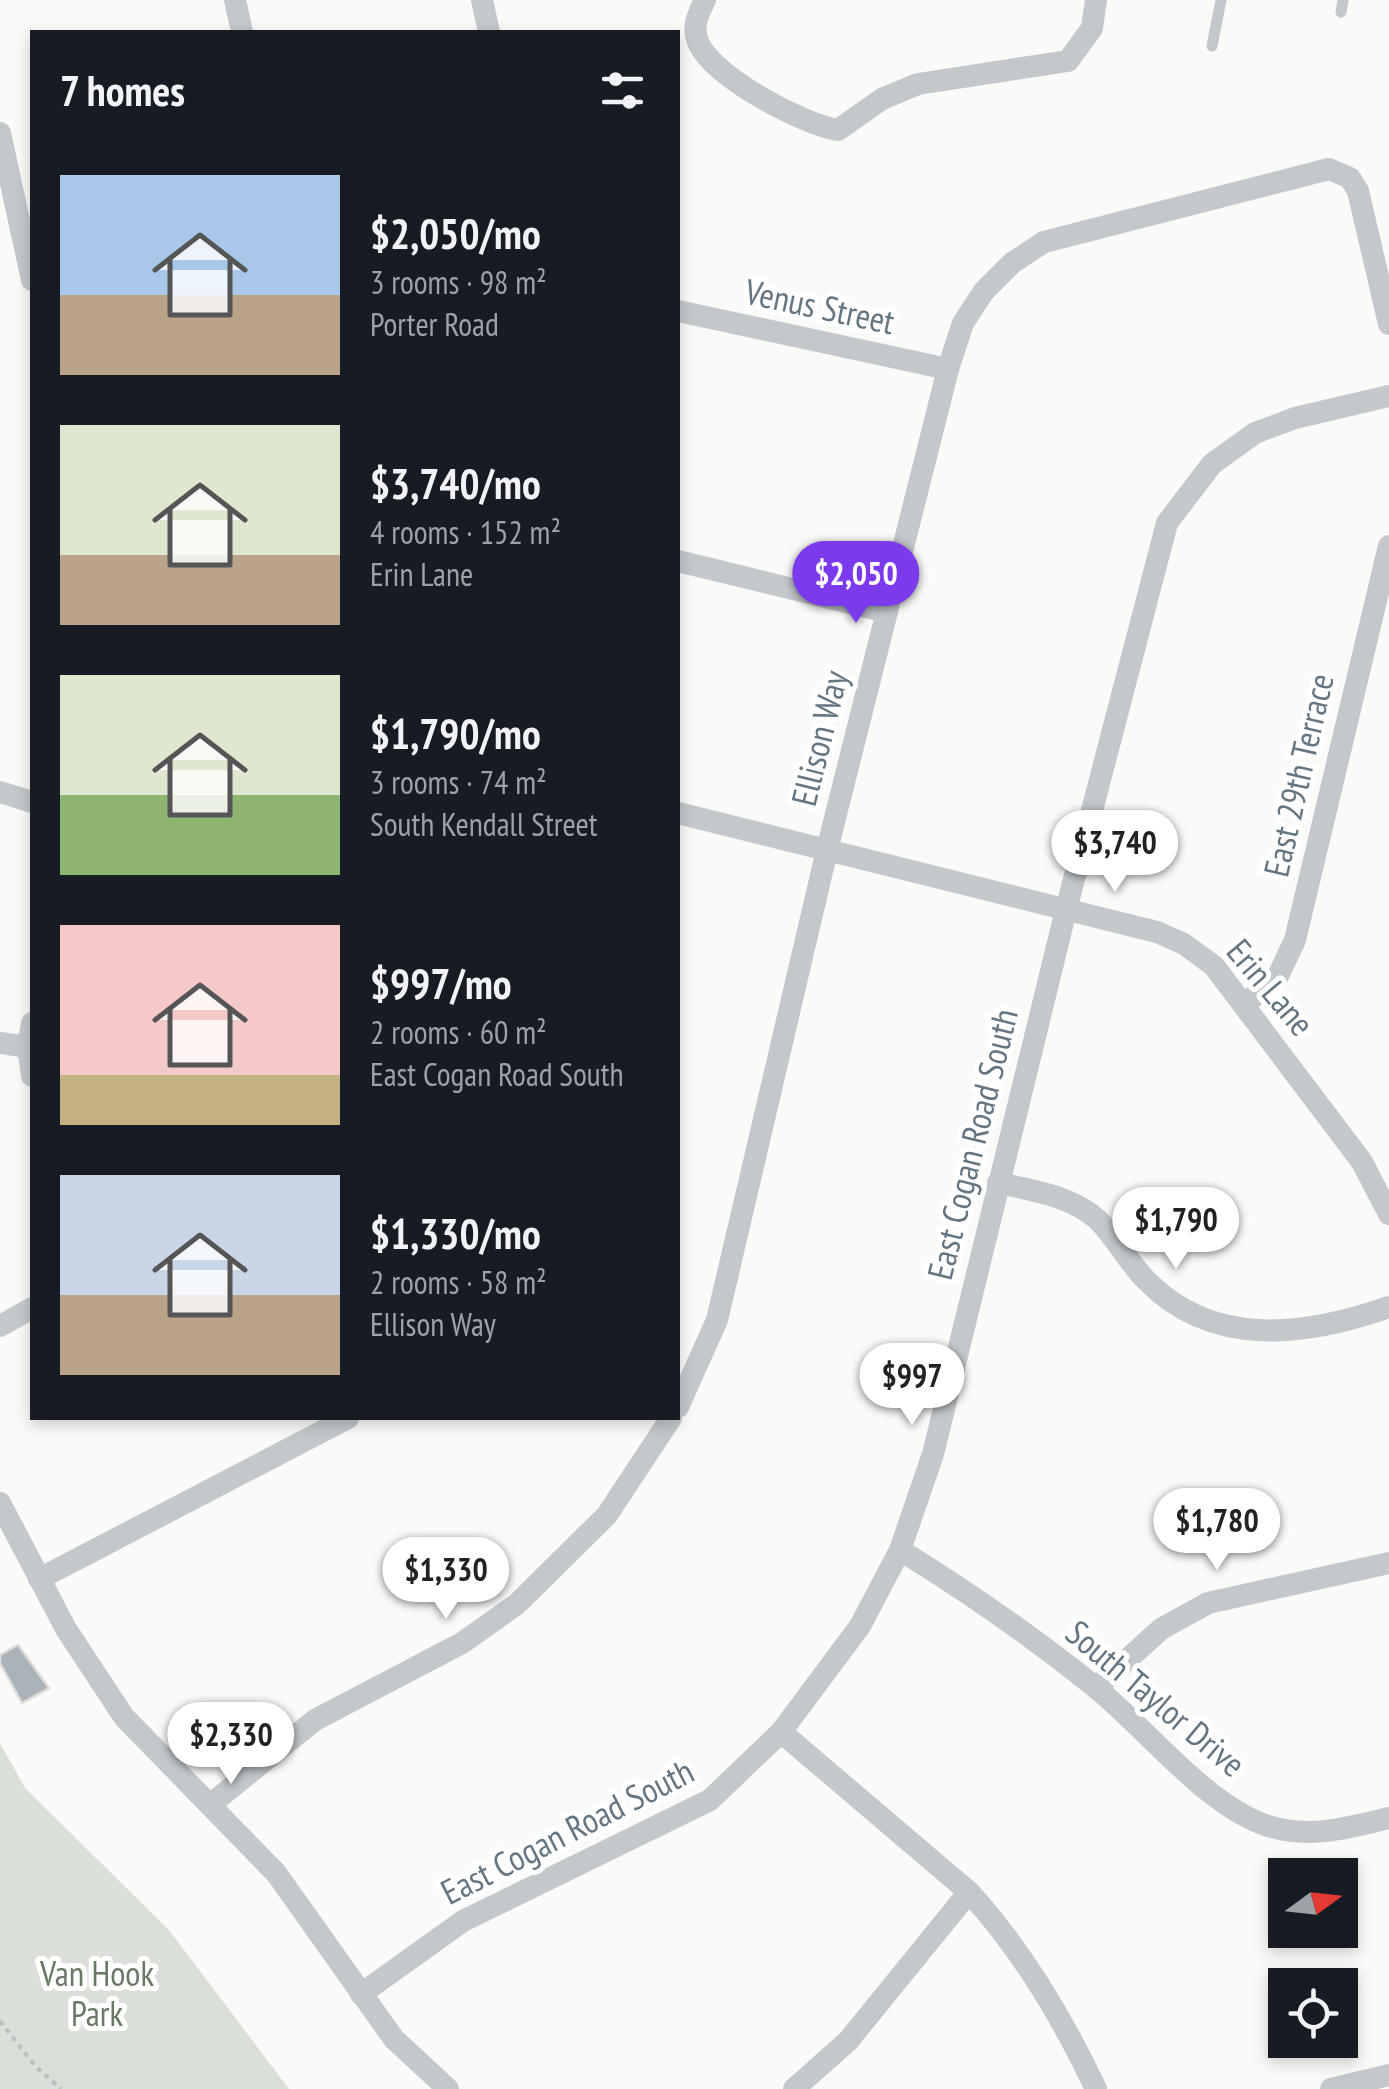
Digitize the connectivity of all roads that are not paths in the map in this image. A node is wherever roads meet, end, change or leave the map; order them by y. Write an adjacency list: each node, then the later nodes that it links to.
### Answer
1 (235, 0): 6 (street)
2 (482, 0): 7 (street)
3 (705, 0): 4 (street)
4 (1096, 0)
5 (1221, 0): 8 (lane)
6 (242, 30)
7 (490, 30)
8 (1212, 46)
9 (0, 133): 10 (street)
10 (18, 237): 11 (street)
11 (30, 274)
12 (680, 311): 14 (street, Venus Street)
13 (1389, 324): 14 (street, Ellison Way)
14 (948, 369): 18 (street, Ellison Way)
15 (1389, 396): 23 (street, East Cogan Road South)
16 (1389, 546): 24 (street, East 29th Terrace)
17 (680, 561): 18 (street)
18 (887, 612): 22 (street, Ellison Way)
19 (0, 792): 20 (street)
20 (30, 801)
21 (680, 813): 22 (street, Erin Lane)
22 (827, 850): 23 (street, Erin Lane); 34 (street, Ellison Way)
23 (1066, 910): 24 (street, Erin Lane); 29 (street, East Cogan Road South)
24 (1245, 1004): 30 (street, Erin Lane)
25 (30, 1036): 27 (street)
26 (0, 1042): 27 (street)
27 (28, 1047): 28 (street)
28 (30, 1062)
29 (998, 1183): 31 (street); 38 (street, East Cogan Road South)
30 (1389, 1214)
31 (1389, 1307)
32 (30, 1309): 33 (street)
33 (0, 1326)
34 (680, 1403)
35 (344, 1420): 40 (street)
36 (669, 1420): 43 (street)
37 (0, 1503): 40 (street)
38 (900, 1550): 41 (street, South Taylor Drive); 42 (street, East Cogan Road South)
39 (1389, 1563): 41 (street)
40 (40, 1579): 43 (street)
41 (1096, 1688): 44 (street, South Taylor Drive)
42 (781, 1732): 45 (street); 46 (street, East Cogan Road South)
43 (211, 1804): 46 (street)
44 (1389, 1818)
45 (969, 1892): 48 (street); 50 (street)
46 (361, 1994): 49 (street)
47 (1389, 2075): 51 (street)
48 (800, 2088)
49 (448, 2089)
50 (1096, 2089)
51 (1332, 2089)

